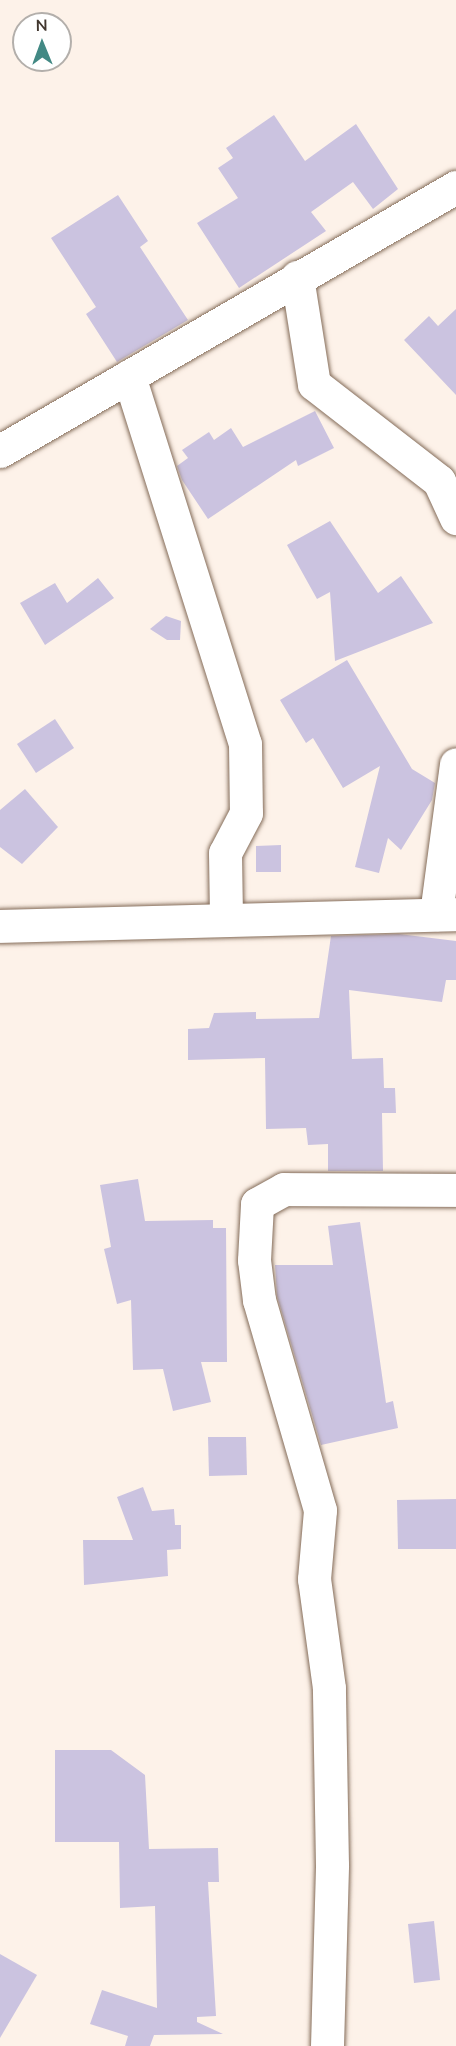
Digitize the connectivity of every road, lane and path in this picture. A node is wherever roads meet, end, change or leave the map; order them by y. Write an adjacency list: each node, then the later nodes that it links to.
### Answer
1 (456, 187): 2 (street)
2 (297, 277): 3 (street); 5 (street)
3 (129, 376): 4 (street); 8 (street)
4 (0, 451)
5 (456, 518)
6 (456, 764): 7 (street)
7 (446, 914): 8 (street)
8 (225, 920): 9 (street)
9 (0, 926)
10 (456, 1190): 11 (street)
11 (327, 2046)

